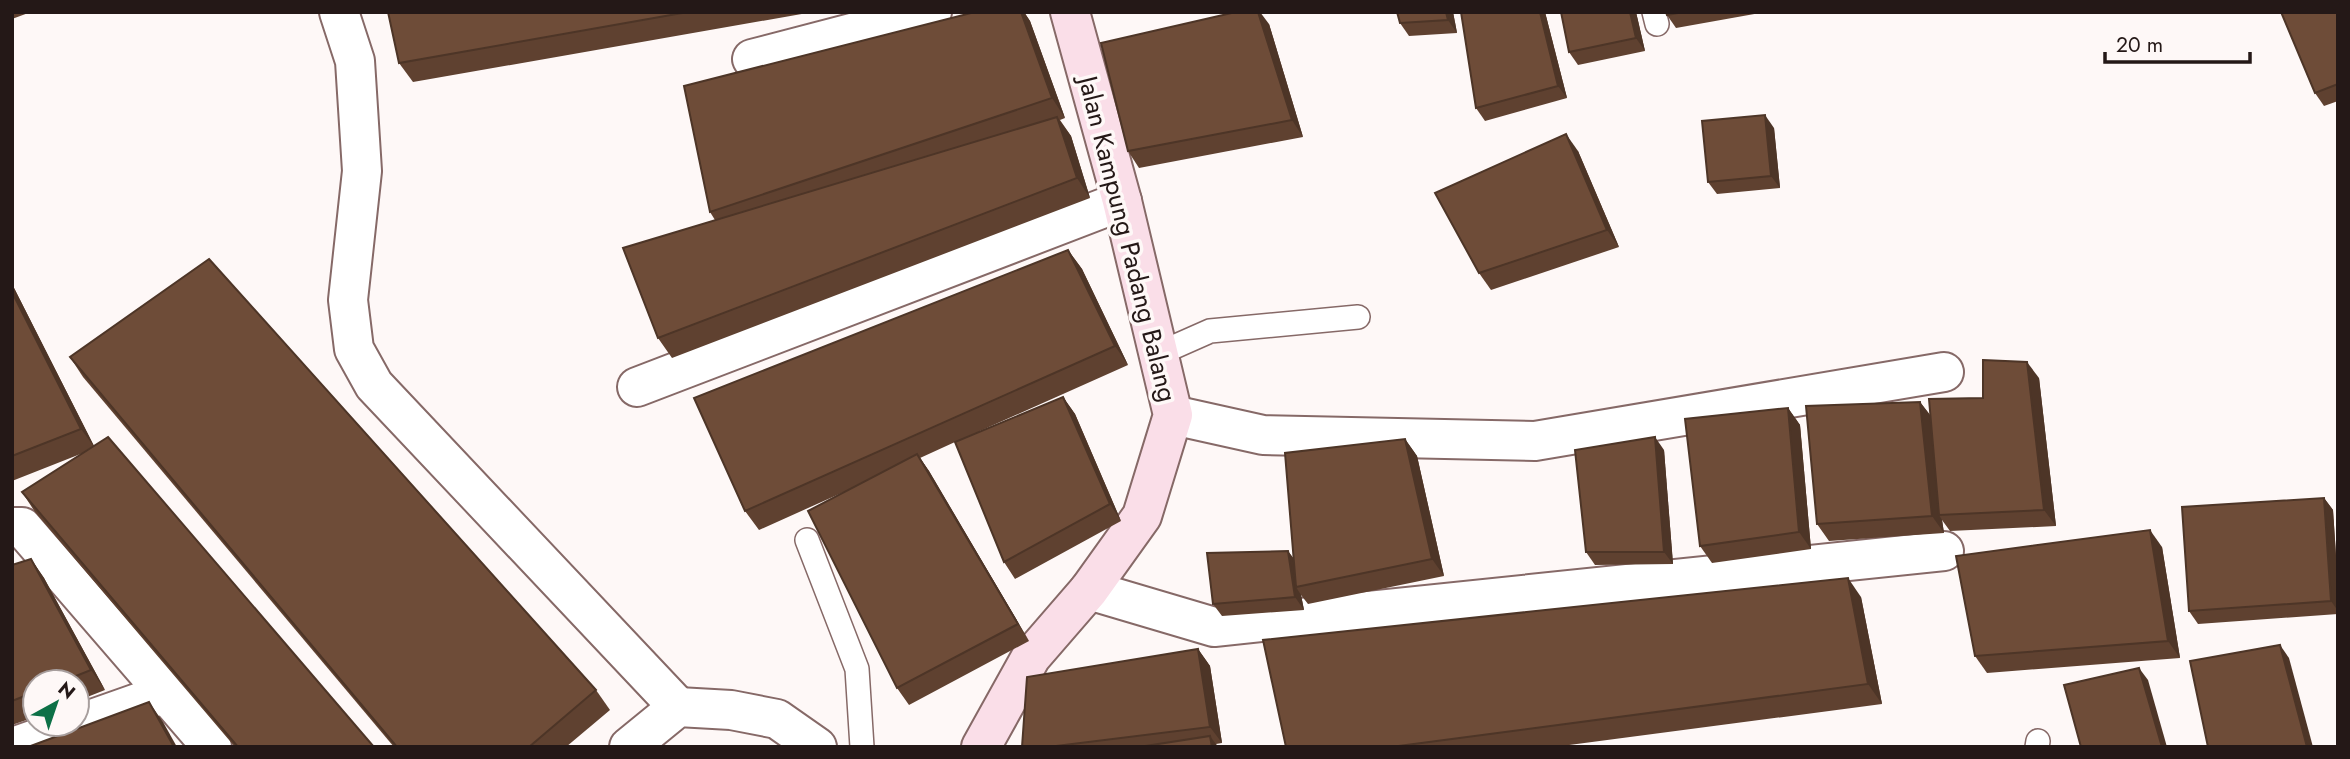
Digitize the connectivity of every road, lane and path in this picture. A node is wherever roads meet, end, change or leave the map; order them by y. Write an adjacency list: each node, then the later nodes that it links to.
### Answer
1 (339, 12): 16 (street)
2 (932, 12): 4 (street)
3 (1070, 12): 5 (street, Jalan Kampung Padang Balang)
4 (752, 59)
5 (1122, 201): 7 (street, Jalan Kampung Padang Balang); 9 (street)
6 (1358, 317): 7 (lane)
7 (1158, 354): 10 (street, Jalan Kampung Padang Balang)
8 (1944, 372): 10 (street)
9 (637, 387)
10 (1173, 415): 14 (street, Jalan Kampung Padang Balang)
11 (12, 527): 15 (street)
12 (807, 540): 21 (lane)
13 (1944, 551): 14 (street)
14 (1089, 590): 22 (street, Jalan Kampung Padang Balang)
15 (166, 693): 17 (street); 18 (street)
16 (678, 707): 19 (street); 20 (street)
17 (13, 747)
18 (212, 747)
19 (629, 747)
20 (817, 747)
21 (862, 747)
22 (981, 747)

